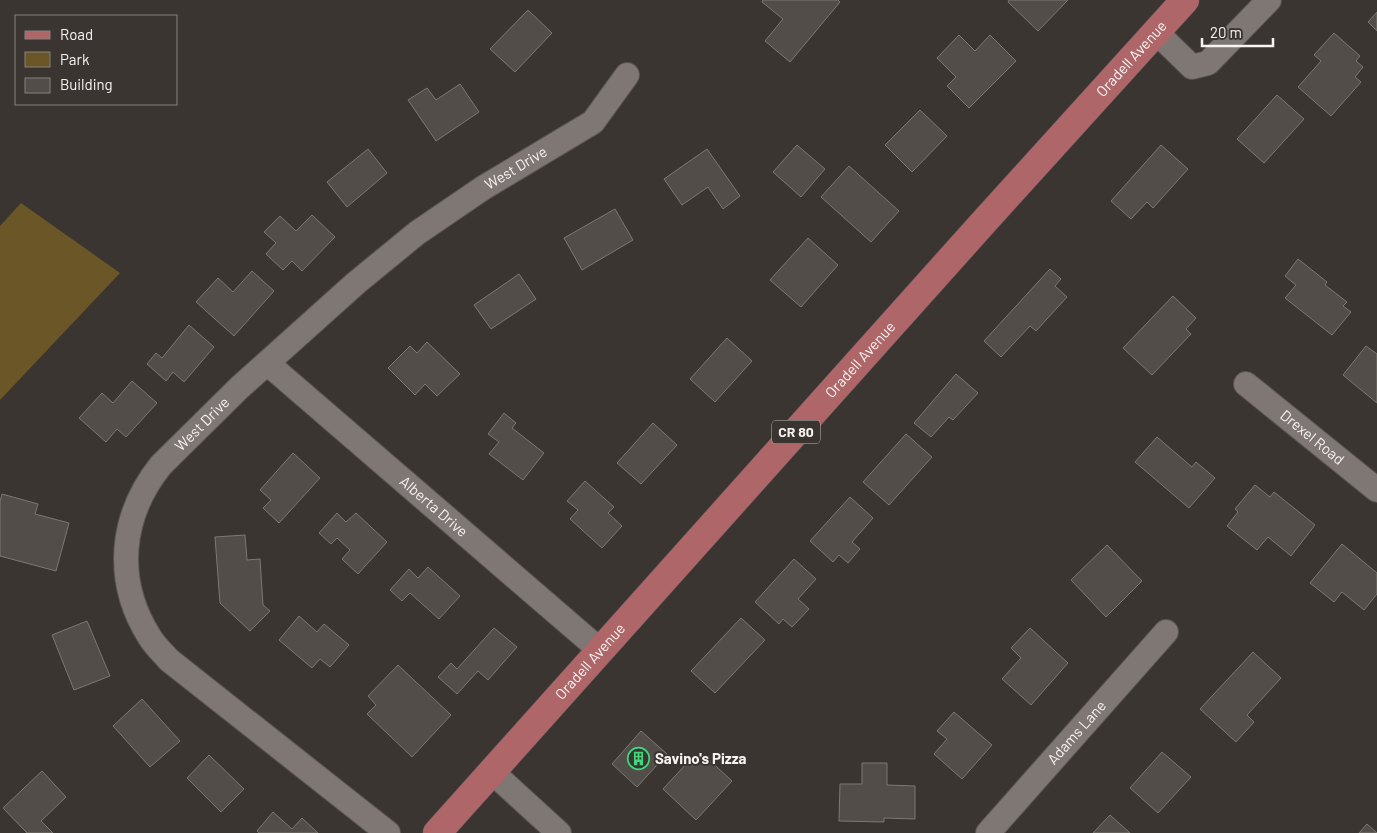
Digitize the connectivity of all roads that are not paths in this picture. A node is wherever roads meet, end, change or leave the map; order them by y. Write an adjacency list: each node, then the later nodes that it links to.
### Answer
1 (1185, 0): 3 (main road, Oradell Avenue / CR 80)
2 (1269, 0): 3 (street)
3 (1156, 32): 9 (main road, Oradell Avenue / CR 80)
4 (627, 75): 5 (street, West Drive)
5 (267, 363): 9 (street, Alberta Drive); 11 (street, West Drive)
6 (1246, 384): 7 (street, Drexel Road)
7 (1377, 490)
8 (1166, 632): 14 (street, Adams Lane)
9 (601, 650): 10 (main road, Oradell Avenue / CR 80)
10 (492, 772): 12 (main road, Oradell Avenue / CR 80); 13 (street)
11 (388, 833)
12 (436, 833)
13 (559, 833)
14 (988, 833)

